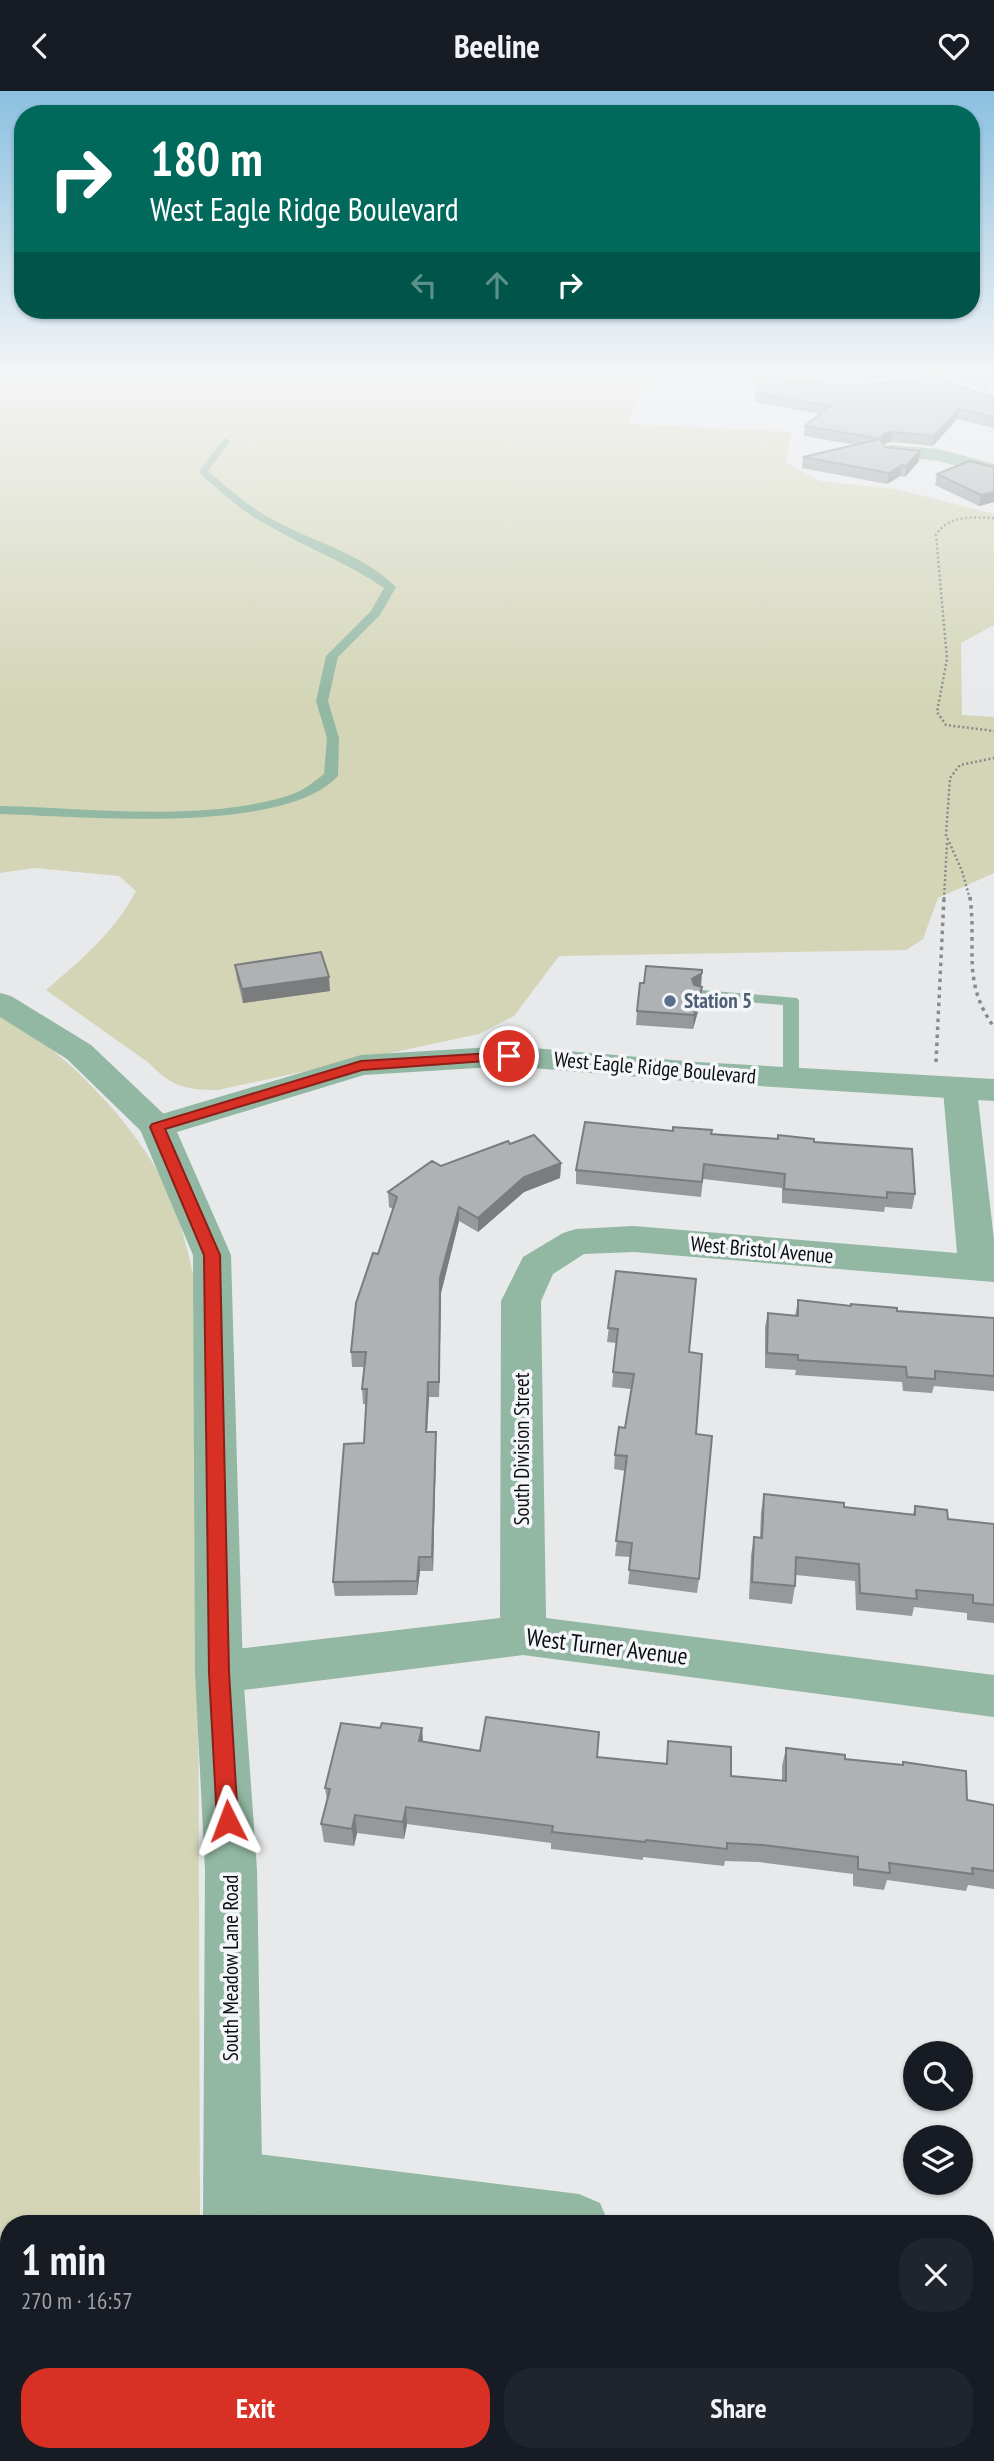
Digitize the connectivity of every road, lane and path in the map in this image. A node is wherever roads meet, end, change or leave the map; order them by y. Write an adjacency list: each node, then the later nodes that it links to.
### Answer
1 (217, 484): 5 (lane)
2 (994, 518): 3 (path)
3 (994, 731)
4 (994, 758): 6 (path)
5 (0, 810)
6 (947, 842): 9 (path); 11 (path)
7 (701, 995): 10 (lane)
8 (0, 1003): 12 (street, South Meadow Lane Road)
9 (994, 1027)
10 (791, 1079): 11 (street, West Eagle Ridge Boulevard); 12 (street, West Eagle Ridge Boulevard)
11 (963, 1082): 14 (street)
12 (157, 1127): 16 (street, South Meadow Lane Road)
13 (537, 1266): 14 (street, West Bristol Avenue); 15 (street, South Division Street)
14 (986, 1269)
15 (523, 1635): 16 (street, West Turner Avenue); 17 (street, West Turner Avenue)
16 (219, 1672): 18 (street, South Meadow Lane Road)
17 (994, 1696)
18 (233, 2202): 19 (street)
19 (437, 2215)

